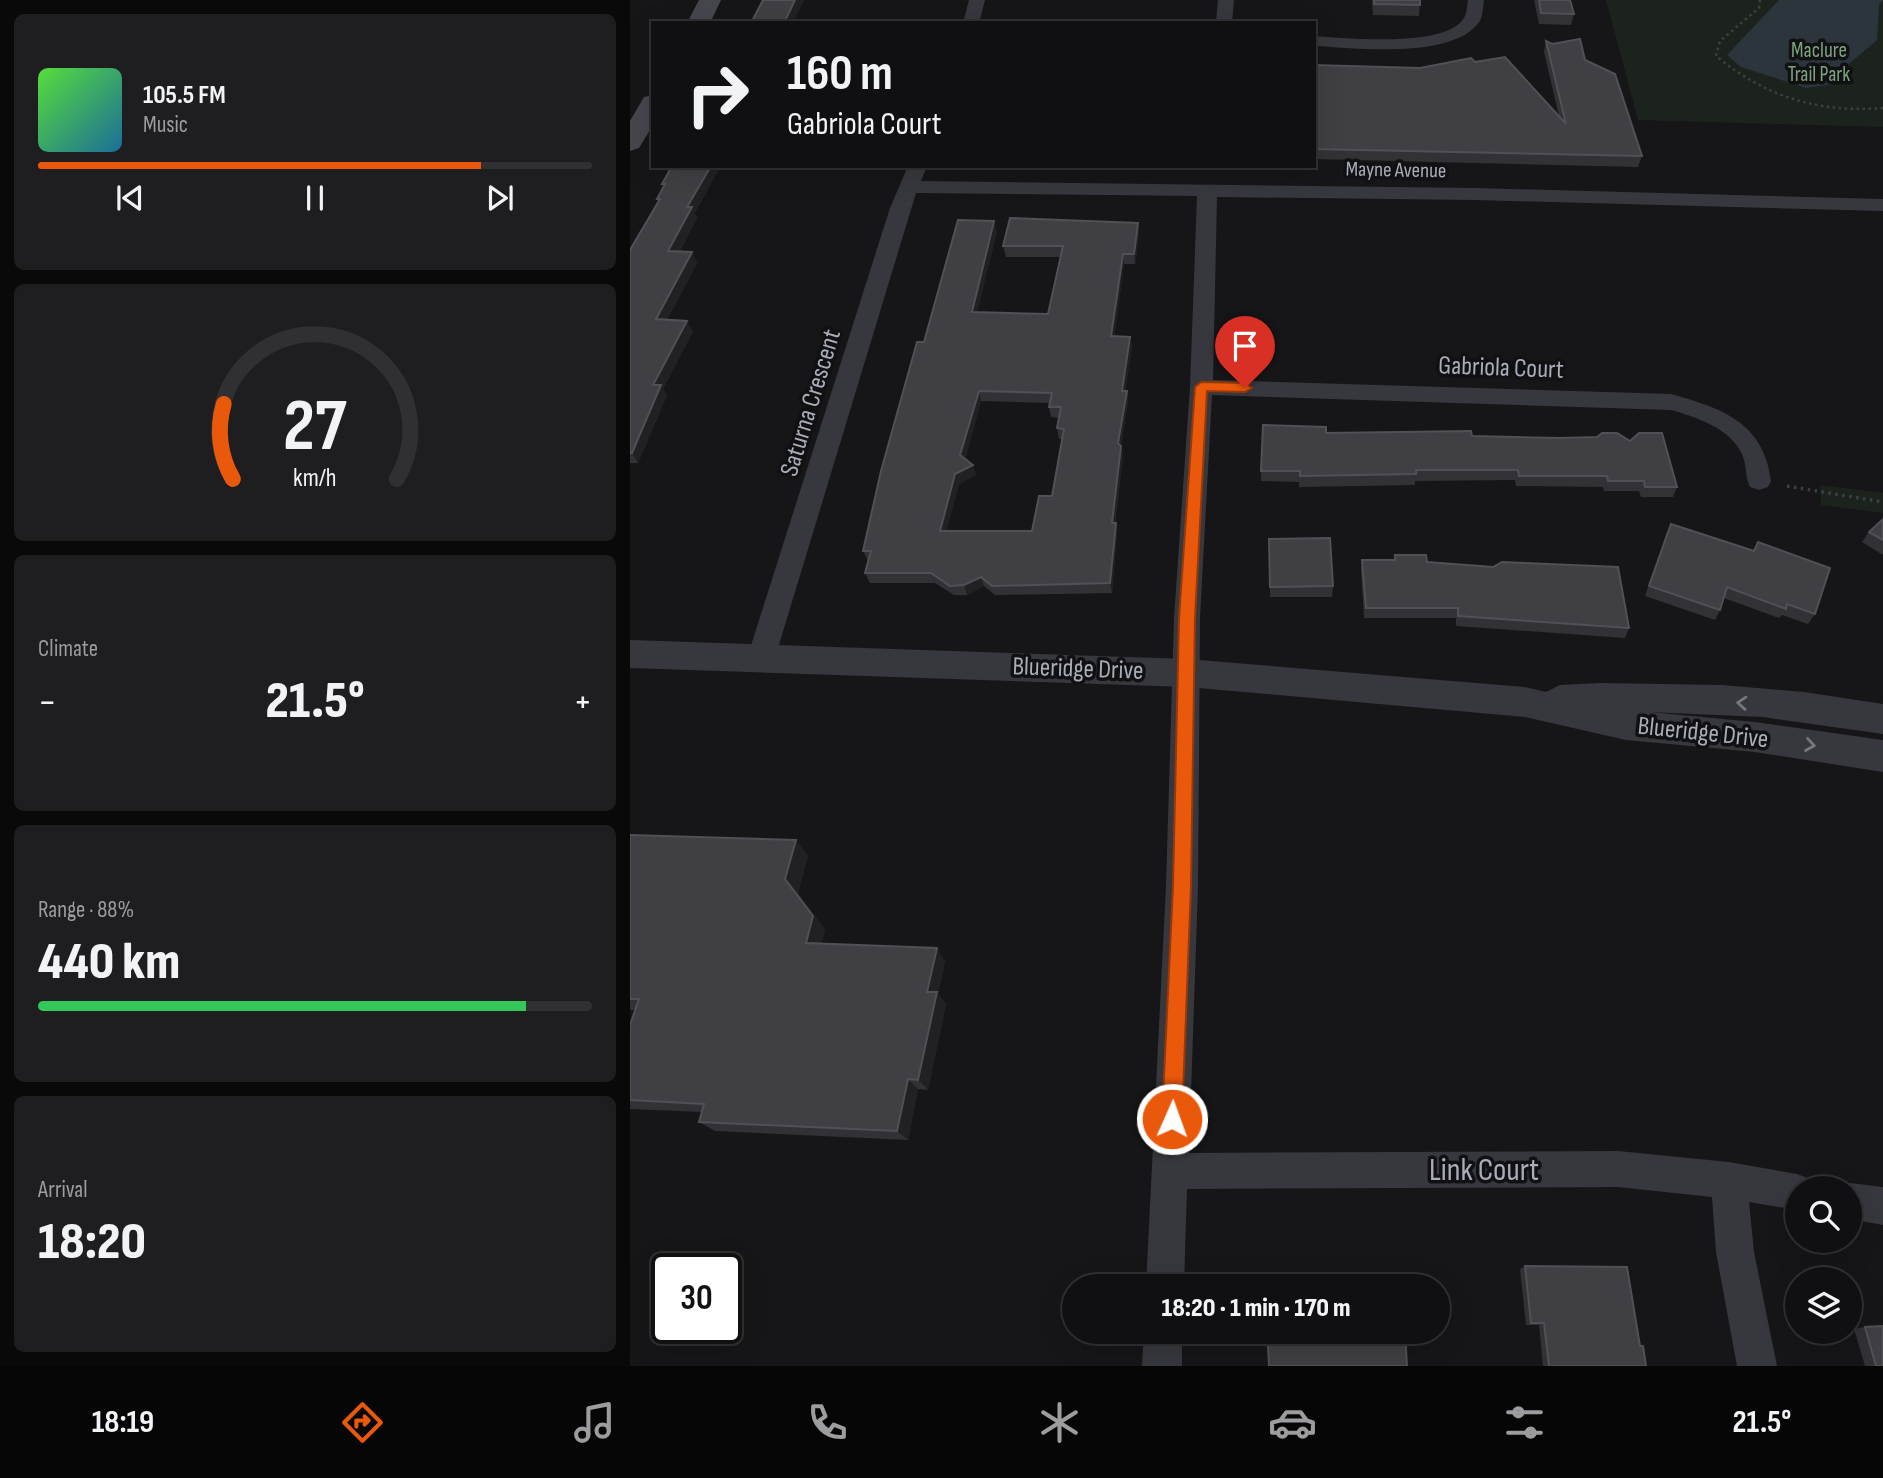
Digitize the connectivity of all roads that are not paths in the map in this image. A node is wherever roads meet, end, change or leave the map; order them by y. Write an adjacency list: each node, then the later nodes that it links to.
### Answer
1 (710, 0): 5 (main road)
2 (978, 0): 6 (street)
3 (1226, 0): 7 (street)
4 (1476, 0): 8 (street)
5 (699, 21)
6 (972, 21)
7 (1224, 21)
8 (1316, 41)
9 (651, 106): 10 (main road)
10 (630, 143)
11 (913, 176): 12 (street, Mayne Avenue); 17 (street, Saturna Crescent)
12 (1206, 192): 13 (street, Mayne Avenue); 14 (street)
13 (1883, 205)
14 (1201, 387): 15 (street, Gabriola Court); 18 (street)
15 (1759, 481)
16 (630, 654): 17 (street, Blueridge Drive)
17 (761, 658): 18 (street, Blueridge Drive)
18 (1187, 673): 19 (street, Blueridge Drive); 22 (street)
19 (1525, 702): 20 (street, Blueridge Drive, one-way to 19); 21 (street, Blueridge Drive, one-way to 21)
20 (1883, 719)
21 (1883, 756)
22 (1169, 1171): 23 (street, Link Court); 27 (street)
23 (1729, 1180): 24 (street, Link Court); 30 (street)
24 (1785, 1190)
25 (1862, 1203): 26 (street)
26 (1883, 1206)
27 (1165, 1274)
28 (1163, 1344): 29 (street)
29 (1162, 1366)
30 (1757, 1366)

